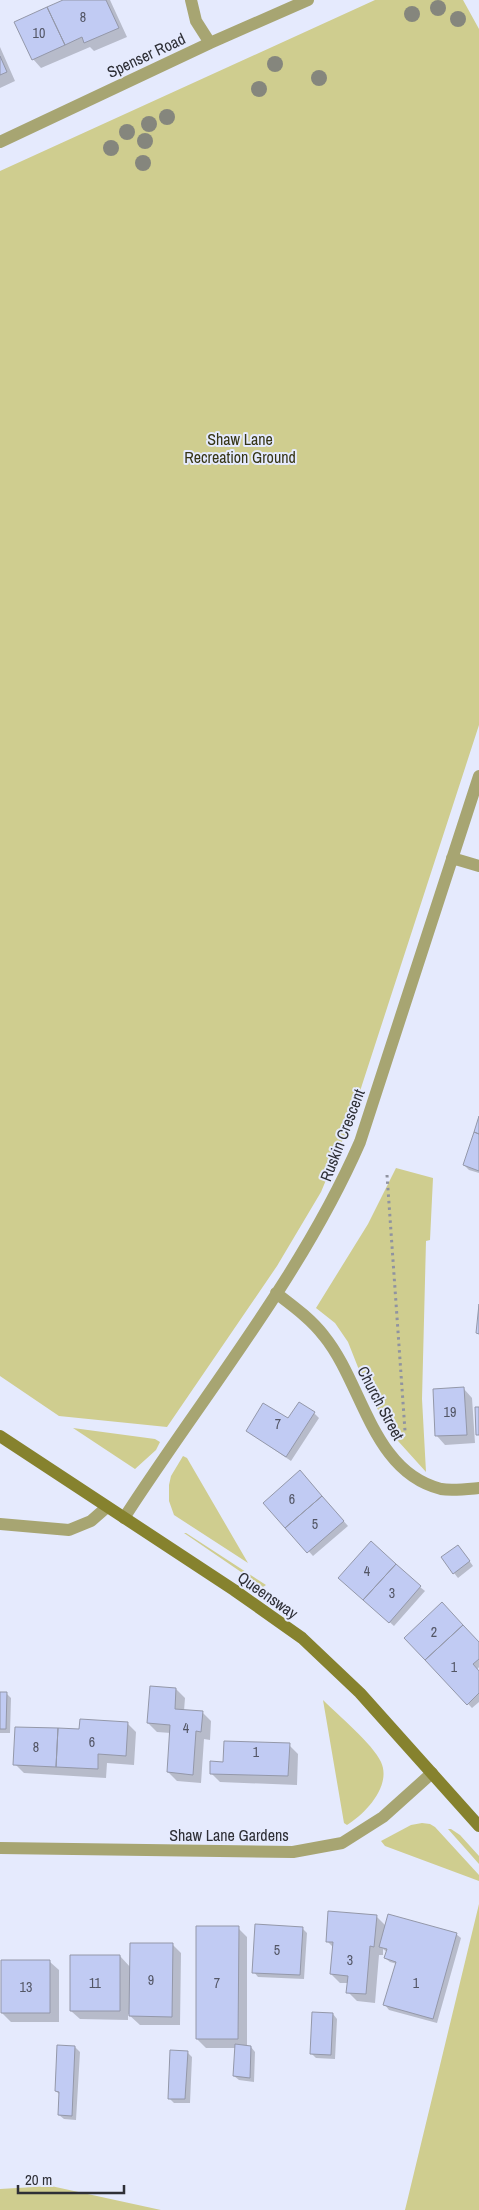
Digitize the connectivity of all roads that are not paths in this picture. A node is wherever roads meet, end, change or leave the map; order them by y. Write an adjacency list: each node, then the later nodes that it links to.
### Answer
1 (191, 0): 3 (street)
2 (308, 0): 3 (street, Spenser Road)
3 (210, 43): 4 (street, Spenser Road)
4 (0, 142)
5 (479, 776): 6 (street, Ruskin Crescent)
6 (452, 858): 7 (street); 8 (street, Ruskin Crescent)
7 (479, 866)
8 (276, 1293): 10 (street, Church Street); 12 (street, Ruskin Crescent)
9 (0, 1436): 11 (street, Queensway)
10 (479, 1488)
11 (107, 1507): 12 (street, Queensway); 13 (street)
12 (124, 1518): 14 (street, Queensway)
13 (0, 1524)
14 (432, 1773): 15 (street, Queensway); 16 (street, Shaw Lane Gardens)
15 (479, 1826)
16 (0, 1848)

